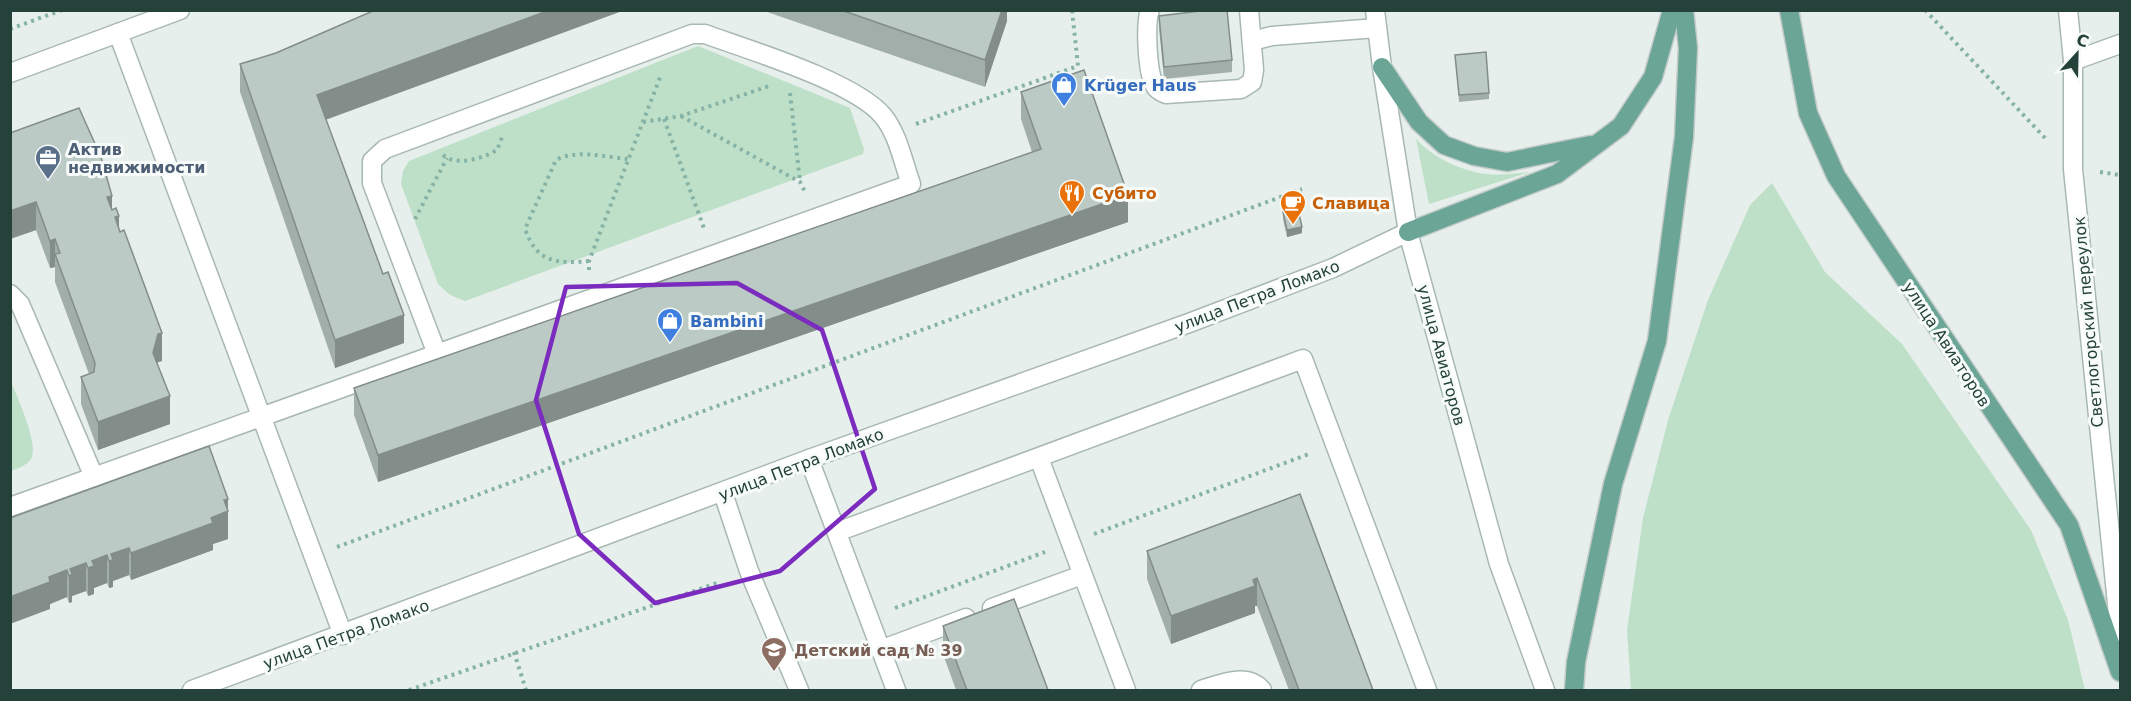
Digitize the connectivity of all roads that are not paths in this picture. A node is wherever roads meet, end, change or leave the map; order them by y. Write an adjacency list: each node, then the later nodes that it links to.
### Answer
1 (180, 10): 9 (street)
2 (1150, 10): 10 (street)
3 (1249, 10): 10 (street)
4 (1672, 10): 15 (main road)
5 (1684, 10): 40 (main road)
6 (1790, 10): 31 (main road, улица Авиаторов)
7 (2068, 10): 12 (street, Светлогорский переулок)
8 (1376, 19): 10 (street); 13 (street, улица Авиаторов)
9 (118, 33): 14 (street); 19 (street)
10 (1252, 40)
11 (2121, 44): 12 (street)
12 (2073, 62): 26 (street, Светлогорский переулок)
13 (1382, 67): 15 (main road); 16 (street, улица Авиаторов)
14 (10, 73)
15 (1595, 145): 16 (main road)
16 (1408, 231): 21 (street, улица Петра Ломако); 39 (street, улица Авиаторов)
17 (10, 294): 22 (street)
18 (437, 354): 18 (street); 19 (street)
19 (263, 418): 22 (street); 29 (street)
20 (1039, 458): 25 (street); 27 (street); 38 (street)
21 (809, 459): 23 (street, улица Петра Ломако); 25 (street)
22 (94, 477): 24 (street)
23 (723, 493): 29 (street, улица Петра Ломако); 33 (street)
24 (10, 507)
25 (837, 532): 30 (street)
26 (2115, 537): 28 (street, Светлогорский переулок)
27 (1082, 574): 30 (street); 35 (street)
28 (2121, 633)
29 (343, 635): 32 (street, улица Петра Ломако)
30 (880, 650): 34 (street)
31 (2121, 672)
32 (192, 690)
33 (799, 690)
34 (896, 690)
35 (1126, 690)
36 (1201, 690): 37 (street)
37 (1262, 690)
38 (1427, 690)
39 (1545, 690)
40 (1575, 690)

